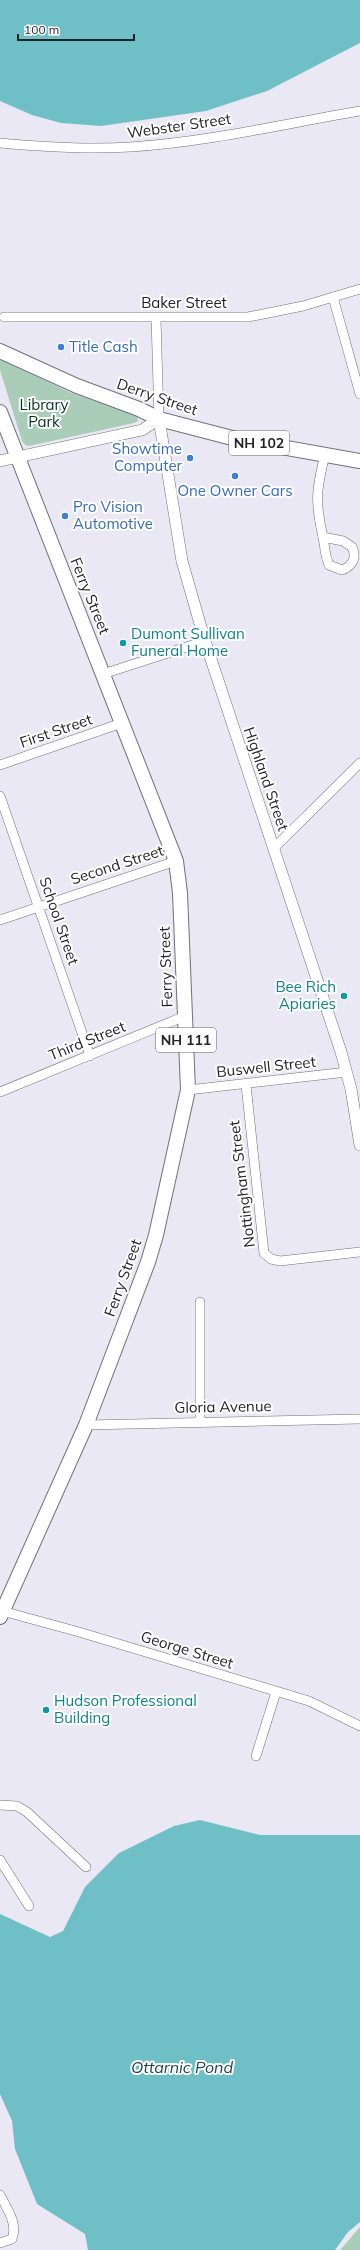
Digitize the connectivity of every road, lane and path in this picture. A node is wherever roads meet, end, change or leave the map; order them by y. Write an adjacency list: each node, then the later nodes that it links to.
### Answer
1 (360, 111): 2 (street, Webster Street)
2 (0, 143)
3 (360, 289): 4 (street, Baker Street)
4 (333, 297): 6 (street, Baker Street); 10 (street)
5 (4, 317): 6 (street, Baker Street)
6 (156, 318): 12 (street)
7 (0, 341): 9 (main road, Derry Street)
8 (0, 351): 9 (main road, Derry Street)
9 (19, 358): 12 (main road, Derry Street / NH 102)
10 (360, 394)
11 (0, 412): 14 (main road, Ferry Street / NH 111)
12 (159, 419): 13 (main road, Derry Street / NH 102); 14 (street); 18 (street, Highland Street)
13 (325, 455): 16 (main road, Derry Street / NH 102); 17 (street)
14 (17, 458): 15 (street); 19 (main road, Ferry Street / NH 111)
15 (0, 461)
16 (360, 461)
17 (323, 537)
18 (205, 641): 19 (street); 24 (street, Highland Street)
19 (103, 674): 20 (main road, Ferry Street / NH 111)
20 (122, 723): 22 (street, First Street); 25 (main road, Ferry Street / NH 111)
21 (360, 763): 24 (street)
22 (0, 765)
23 (0, 796): 26 (street, School Street)
24 (274, 848): 30 (street, Highland Street)
25 (176, 861): 26 (street, Second Street); 28 (main road, Ferry Street / NH 111)
26 (39, 906): 27 (street, Second Street); 29 (street, School Street)
27 (0, 920)
28 (185, 1016): 29 (street, Third Street); 32 (main road, Ferry Street / NH 111)
29 (90, 1056): 33 (street, Third Street)
30 (347, 1072): 31 (street, Buswell Street); 34 (street, Highland Street)
31 (246, 1085): 32 (street, Buswell Street); 35 (street, Nottingham Street)
32 (188, 1090): 39 (main road, Ferry Street / NH 111)
33 (0, 1092)
34 (360, 1145)
35 (360, 1252)
36 (200, 1302): 38 (street)
37 (360, 1419): 38 (street, Gloria Avenue)
38 (200, 1421): 39 (street, Gloria Avenue)
39 (86, 1425): 40 (main road, Ferry Street / NH 111)
40 (1, 1614): 41 (street, George Street)
41 (276, 1692): 42 (street, George Street); 43 (street)
42 (360, 1726)
43 (256, 1756)
44 (0, 1805): 46 (street)
45 (0, 1860): 47 (street)
46 (86, 1867)
47 (29, 1906)
48 (0, 2195): 49 (street)
49 (0, 2243)

